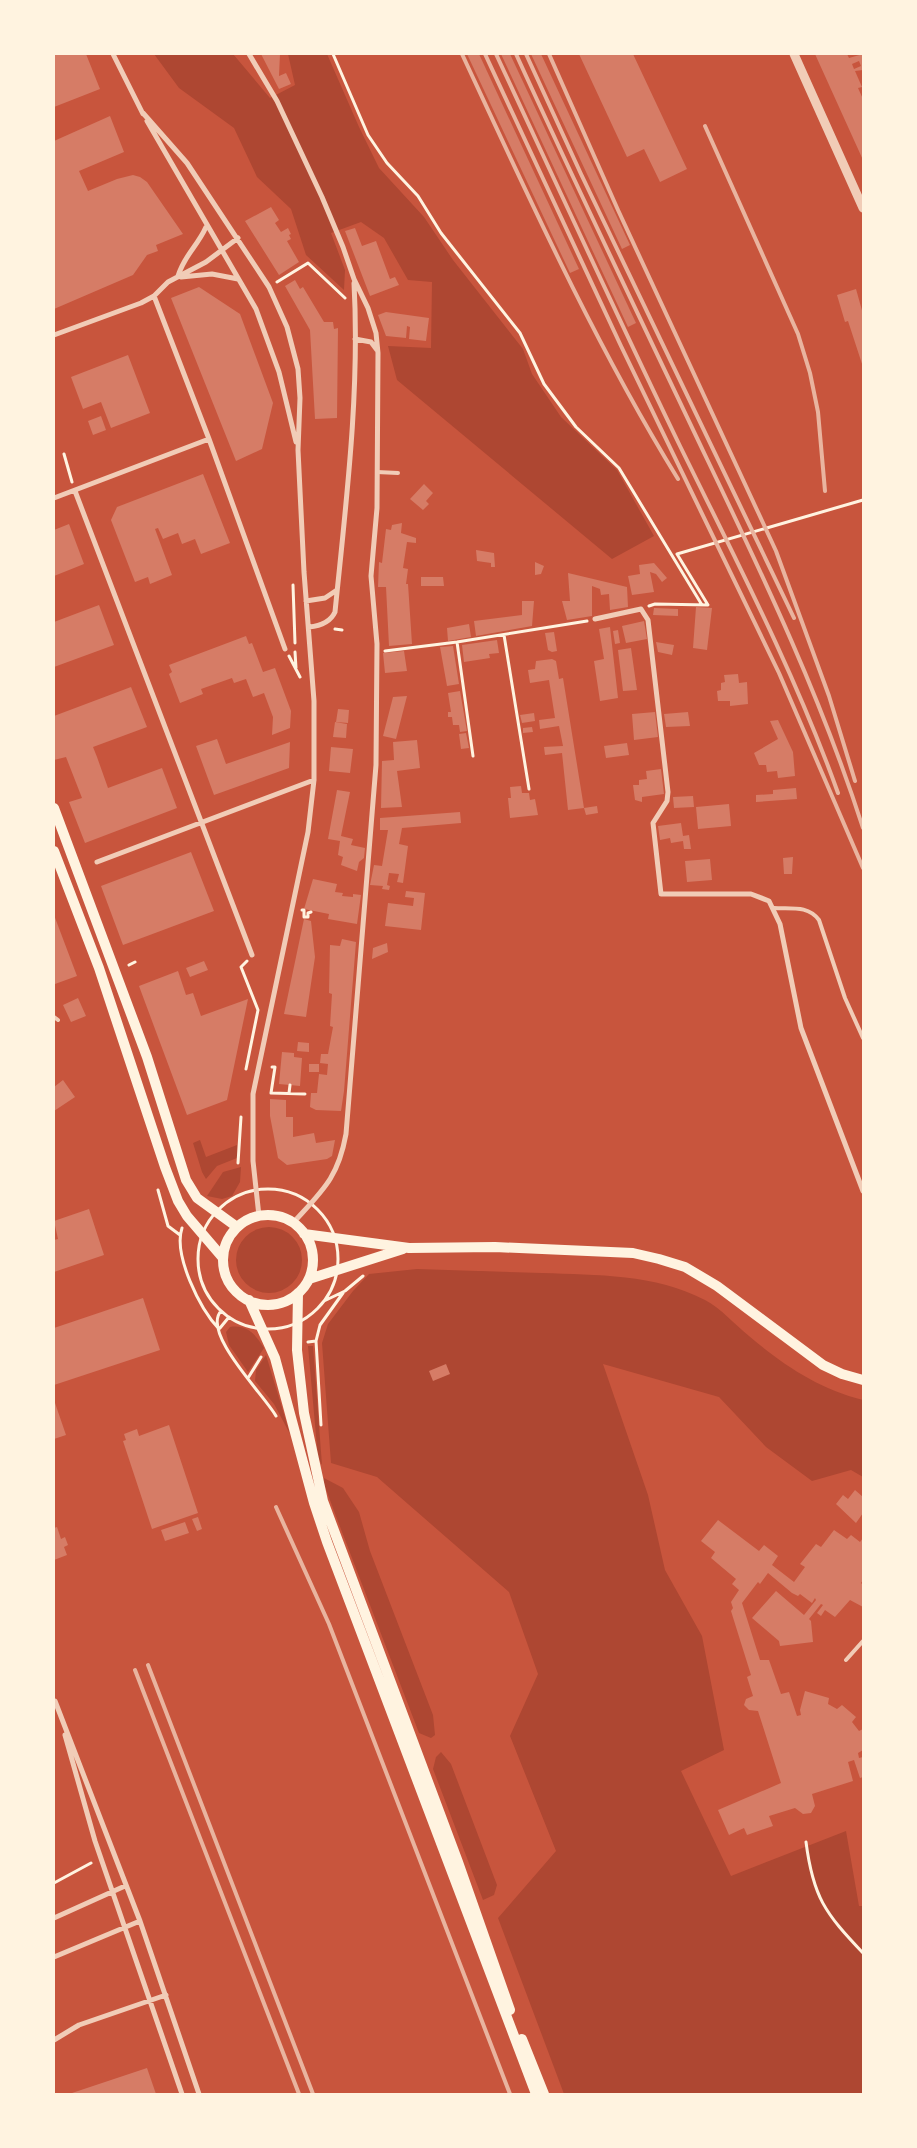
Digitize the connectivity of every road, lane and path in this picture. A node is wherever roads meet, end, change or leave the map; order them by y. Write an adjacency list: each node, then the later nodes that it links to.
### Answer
1 (113, 54): 5 (street)
2 (249, 54): 12 (street)
3 (333, 54): 29 (path)
4 (794, 54): 6 (street)
5 (143, 113): 7 (street); 8 (street)
6 (863, 208)
7 (206, 226): 9 (street); 10 (street)
8 (238, 238): 9 (street); 13 (street)
9 (220, 250): 10 (street); 11 (street)
10 (178, 277): 11 (street); 14 (street)
11 (238, 279): 20 (street)
12 (354, 279): 17 (street); 18 (street)
13 (269, 287): 15 (path); 20 (street)
14 (154, 296): 16 (street); 19 (street)
15 (347, 300)
16 (54, 335)
17 (355, 339): 18 (street); 27 (street)
18 (378, 353): 22 (street)
19 (209, 439): 24 (street); 36 (street)
20 (298, 450): 28 (street)
21 (64, 454): 24 (path)
22 (377, 472): 23 (lane); 35 (street)
23 (398, 473)
24 (75, 491): 25 (street); 42 (street)
25 (54, 498)
26 (863, 500): 29 (path)
27 (337, 590): 28 (street); 32 (street)
28 (306, 601): 32 (street)
29 (702, 605): 30 (path)
30 (641, 609): 31 (street); 45 (street)
31 (595, 619): 33 (path)
32 (309, 628): 37 (street)
33 (504, 635): 34 (path); 40 (path)
34 (457, 642): 35 (path); 38 (path)
35 (377, 644): 59 (street)
36 (285, 649): 37 (path)
37 (314, 701): 39 (street)
38 (473, 756)
39 (314, 780): 42 (street); 58 (street)
40 (529, 789)
41 (54, 808): 60 (main road)
42 (202, 824): 44 (street); 48 (street)
43 (54, 851): 65 (main road)
44 (97, 862)
45 (774, 908): 52 (lane); 57 (street)
46 (301, 910): 47 (path)
47 (311, 912)
48 (252, 955): 51 (path)
49 (136, 962): 50 (path)
50 (129, 965)
51 (258, 1010)
52 (863, 1038)
53 (272, 1067): 55 (path)
54 (290, 1085): 55 (path)
55 (288, 1093): 56 (path)
56 (305, 1094)
57 (863, 1191)
58 (259, 1216): 59 (main road); 60 (main road)
59 (293, 1223): 61 (main road)
60 (237, 1227): 65 (main road)
61 (304, 1234): 63 (main road); 68 (main road)
62 (180, 1235): 77 (path)
63 (335, 1239): 64 (main road); 66 (path)
64 (409, 1248): 66 (main road); 83 (main road)
65 (223, 1258): 72 (main road)
66 (338, 1269): 68 (main road); 73 (path)
67 (366, 1274): 70 (path)
68 (309, 1279): 71 (main road)
69 (202, 1281): 74 (path)
70 (345, 1291): 73 (path); 79 (path)
71 (298, 1293): 72 (main road); 76 (main road)
72 (249, 1300): 78 (main road)
73 (324, 1301): 76 (path)
74 (222, 1311): 75 (path); 77 (path)
75 (229, 1317): 77 (path); 78 (path)
76 (298, 1323): 78 (path); 104 (main road)
77 (220, 1329)
78 (263, 1329): 103 (main road)
79 (316, 1341): 80 (path); 84 (path)
80 (306, 1342)
81 (264, 1352): 82 (path)
82 (248, 1378)
83 (863, 1380)
84 (322, 1428)
85 (863, 1640): 86 (lane)
86 (846, 1660)
87 (55, 1698): 88 (street); 91 (street)
88 (95, 1841): 90 (path); 92 (street)
89 (806, 1842): 96 (path)
90 (54, 1883)
91 (125, 1886): 92 (street); 94 (street)
92 (113, 1892): 93 (street); 95 (street)
93 (54, 1918)
94 (140, 1921): 95 (street); 98 (street)
95 (125, 1927): 97 (street); 99 (street)
96 (863, 1953)
97 (54, 1957)
98 (166, 1995): 99 (street); 102 (street)
99 (149, 2000): 100 (street); 101 (street)
100 (54, 2040)
101 (182, 2094)
102 (199, 2094)
103 (536, 2094)
104 (544, 2094)

